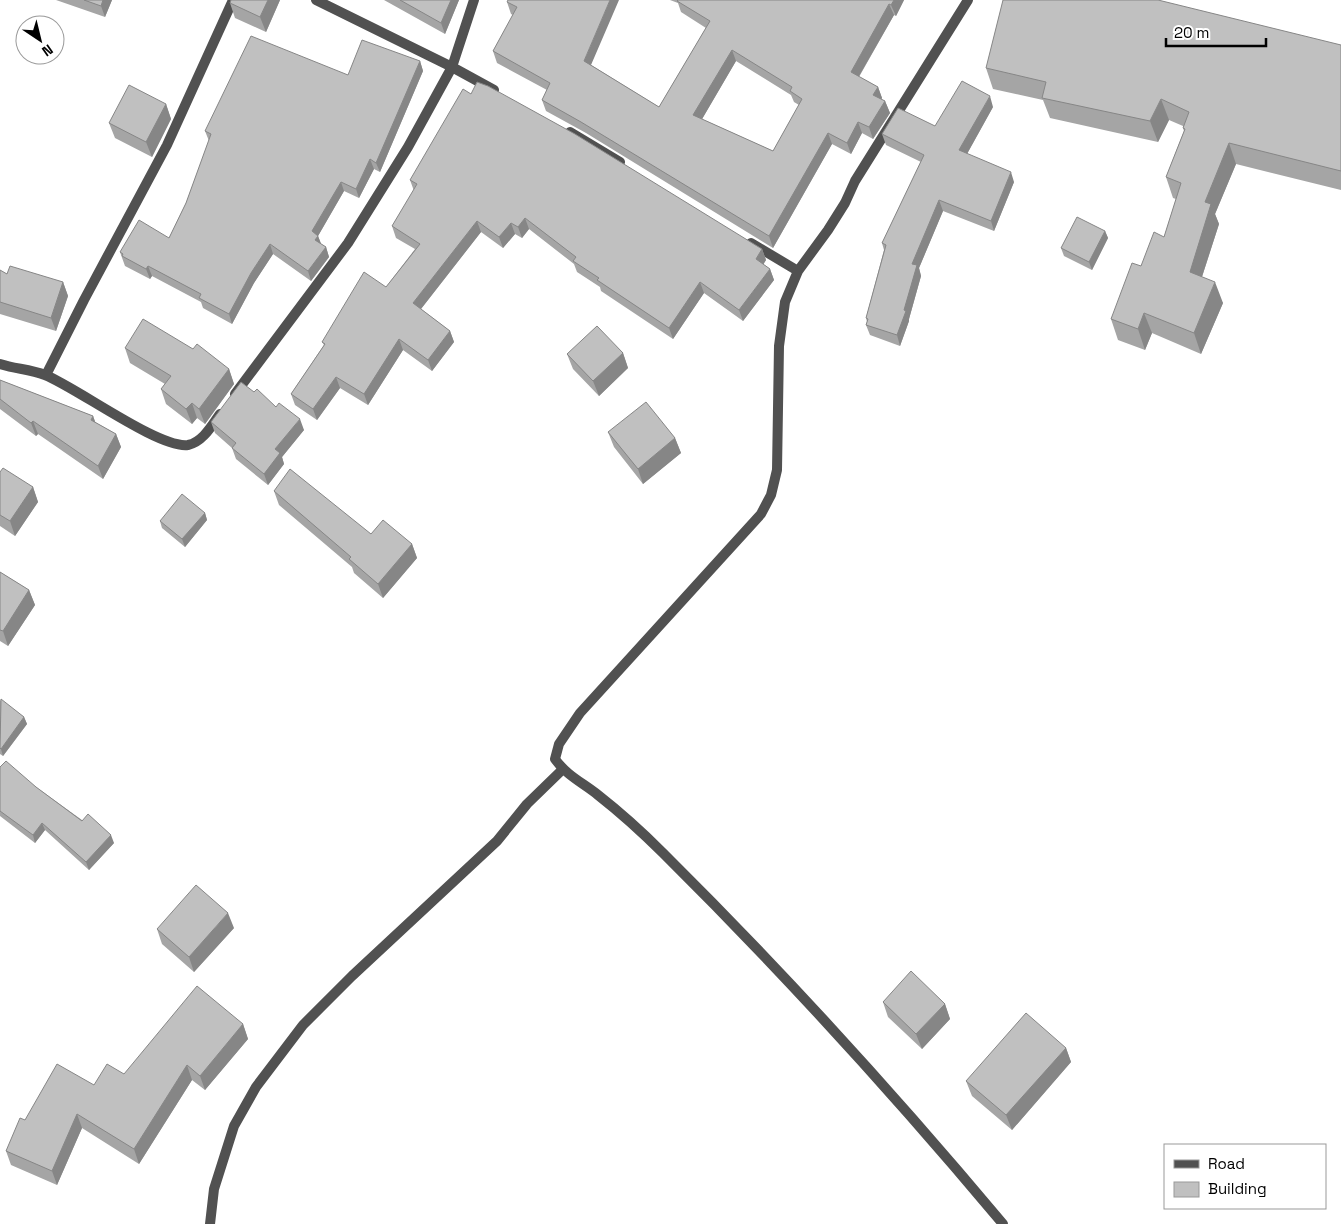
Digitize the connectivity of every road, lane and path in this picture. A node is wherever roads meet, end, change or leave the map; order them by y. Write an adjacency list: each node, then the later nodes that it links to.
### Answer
1 (234, 0): 12 (street)
2 (316, 0): 5 (street)
3 (474, 0): 5 (street)
4 (968, 0): 10 (street)
5 (452, 67): 6 (street); 12 (street)
6 (504, 96)
7 (565, 129): 8 (street)
8 (632, 169)
9 (746, 240): 10 (street)
10 (798, 271): 13 (street)
11 (0, 364): 12 (street)
12 (46, 375)
13 (562, 770): 14 (street); 15 (street)
14 (210, 1224)
15 (1003, 1224)

